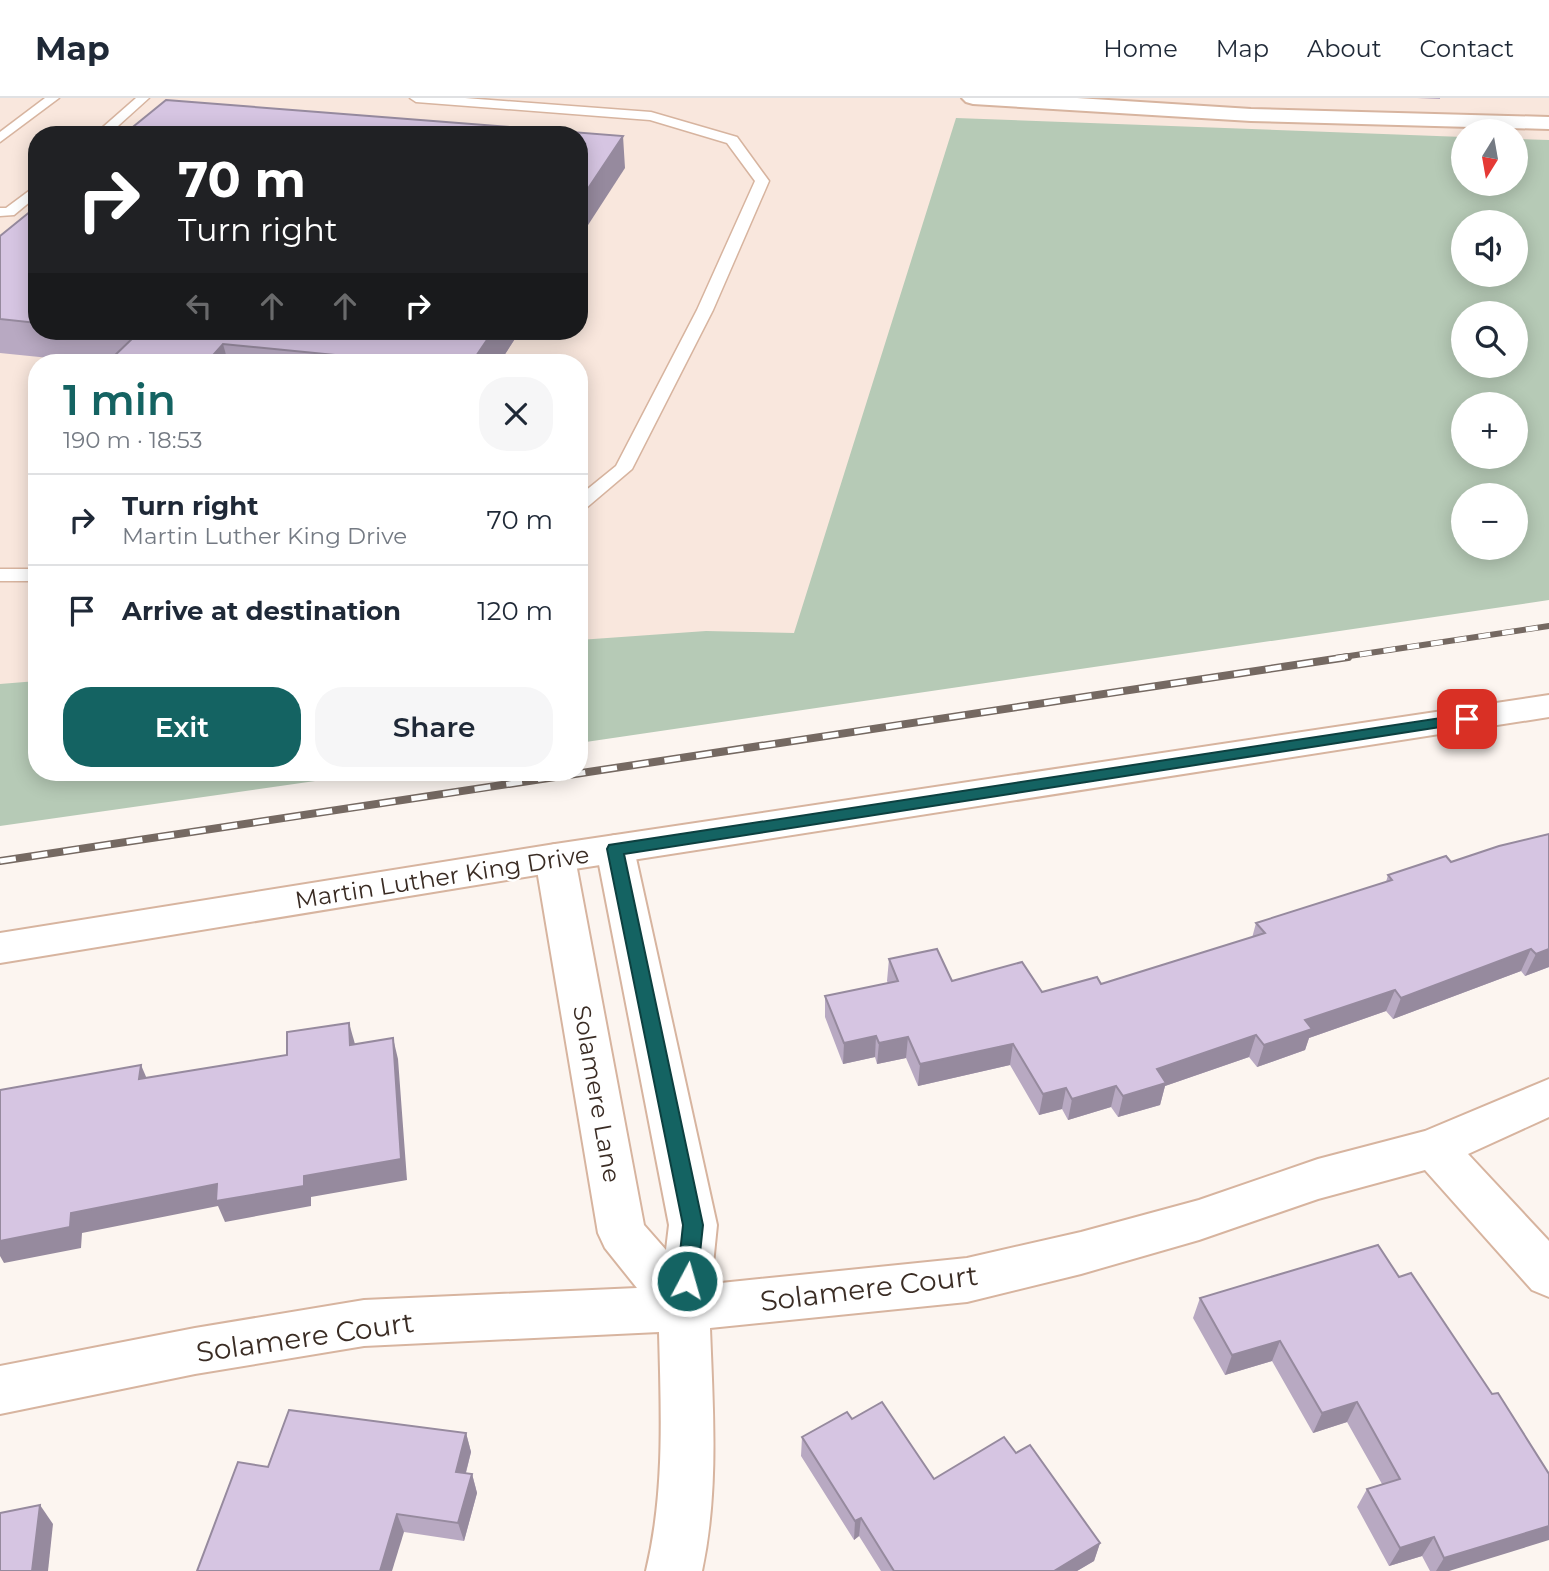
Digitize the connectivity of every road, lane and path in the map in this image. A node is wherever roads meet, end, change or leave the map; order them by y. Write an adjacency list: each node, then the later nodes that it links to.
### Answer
1 (53, 98): 8 (lane)
2 (143, 98): 7 (lane)
3 (416, 98): 11 (lane)
4 (973, 98): 5 (street)
5 (1250, 106): 6 (street)
6 (1549, 123)
7 (110, 126)
8 (0, 138)
9 (28, 196): 10 (lane)
10 (3, 215)
11 (588, 498)
12 (0, 575): 13 (lane)
13 (28, 575)
14 (1549, 706): 15 (street, Martin Luther King Drive)
15 (615, 849): 16 (street, Martin Luther King Drive); 21 (street)
16 (555, 859): 17 (street, Martin Luther King Drive); 21 (street, Solamere Lane)
17 (0, 948)
18 (1549, 1097): 19 (street, Solamere Court)
19 (1434, 1148): 20 (street); 21 (street, Solamere Court)
20 (1549, 1275)
21 (684, 1308): 22 (street, Solamere Court); 23 (street)
22 (0, 1390)
23 (674, 1571)

